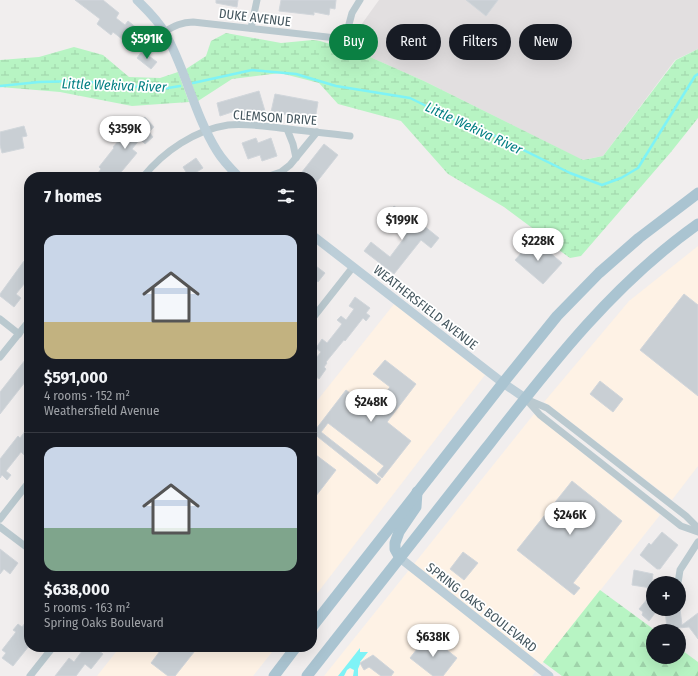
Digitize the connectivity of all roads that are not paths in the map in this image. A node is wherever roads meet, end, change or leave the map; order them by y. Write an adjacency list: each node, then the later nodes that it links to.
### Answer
1 (137, 0): 5 (street)
2 (257, 0): 4 (street)
3 (360, 0): 4 (street, DUKE AVENUE)
4 (250, 28): 5 (street, DUKE AVENUE)
5 (164, 32): 7 (street)
6 (287, 129): 7 (street, CLEMSON DRIVE); 8 (street, CLEMSON DRIVE); 10 (street)
7 (205, 130): 11 (street, CLEMSON DRIVE); 12 (street)
8 (317, 132): 9 (street, CLEMSON DRIVE); 10 (street)
9 (350, 136)
10 (296, 158): 13 (street)
11 (147, 172)
12 (235, 172)
13 (281, 172)
14 (698, 193): 23 (main road)
15 (697, 224): 24 (main road)
16 (317, 239): 17 (street, WEATHERSFIELD AVENUE)
17 (353, 267): 18 (street); 23 (street, WEATHERSFIELD AVENUE)
18 (317, 314)
19 (0, 319): 21 (street)
20 (24, 328): 21 (street)
21 (19, 334): 22 (street)
22 (0, 358)
23 (503, 384): 24 (street, WEATHERSFIELD AVENUE); 26 (main road)
24 (525, 398): 29 (street, WEATHERSFIELD AVENUE); 30 (street, WEATHERSFIELD AVENUE); 33 (main road)
25 (24, 488): 27 (street)
26 (417, 492): 33 (main road); 35 (main road)
27 (0, 519)
28 (0, 527): 32 (street)
29 (698, 528)
30 (698, 532)
31 (698, 542): 34 (street)
32 (24, 545)
33 (400, 558): 40 (main road); 41 (street, SPRING OAKS BOULEVARD)
34 (679, 576)
35 (317, 621)
36 (50, 652): 38 (street)
37 (292, 652): 39 (main road)
38 (30, 676)
39 (274, 676)
40 (307, 676)
41 (549, 676)

